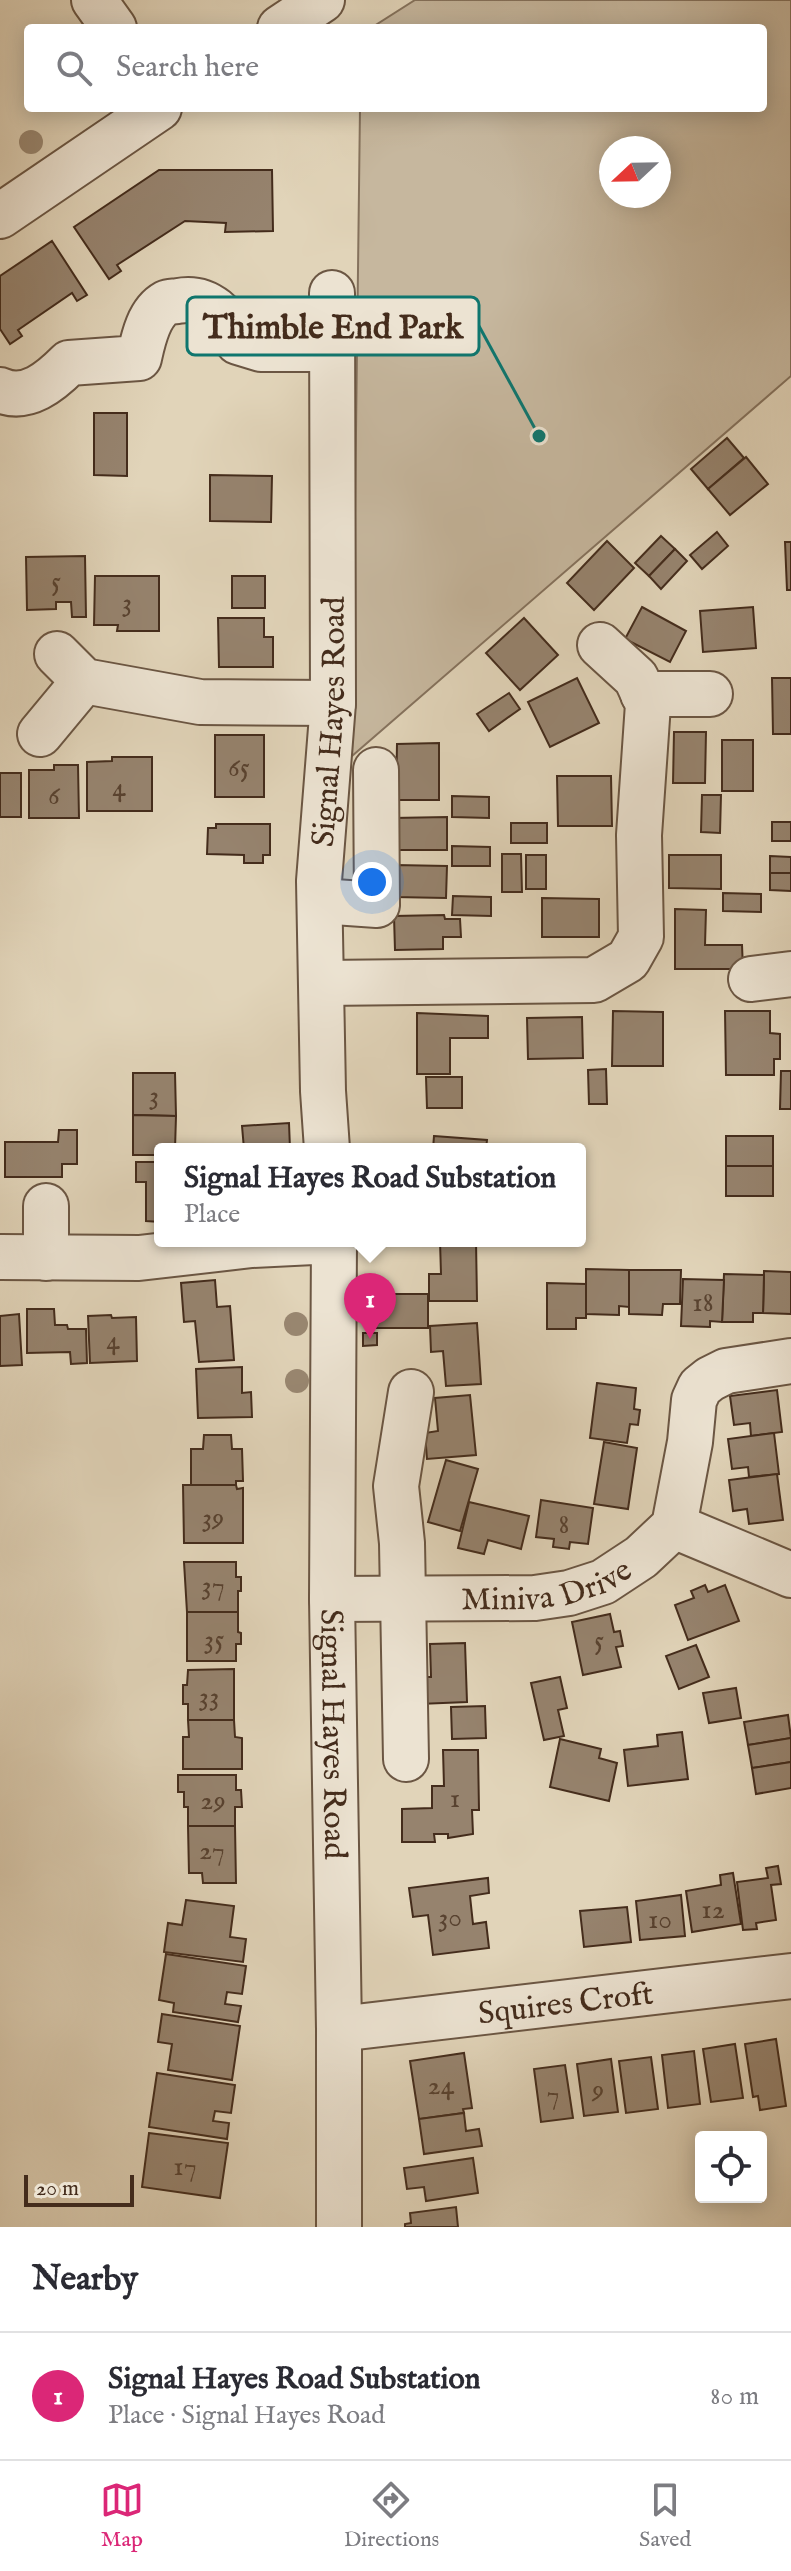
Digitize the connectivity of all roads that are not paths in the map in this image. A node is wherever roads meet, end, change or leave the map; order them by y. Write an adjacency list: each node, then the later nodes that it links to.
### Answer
1 (94, 0): 3 (street)
2 (322, 0): 4 (street)
3 (111, 24)
4 (286, 24)
5 (153, 112): 6 (street)
6 (0, 216)
7 (332, 293): 8 (street, Signal Hayes Road)
8 (331, 349): 9 (street); 13 (street, Signal Hayes Road)
9 (0, 390)
10 (600, 645): 11 (street)
11 (643, 694): 12 (street); 17 (street)
12 (710, 694)
13 (333, 703): 14 (street); 16 (street, Signal Hayes Road)
14 (40, 734)
15 (376, 770): 16 (street)
16 (320, 901): 17 (street, Signal Hayes Road)
17 (322, 983): 18 (street, Signal Hayes Road)
18 (327, 1143)
19 (46, 1206): 23 (street)
20 (235, 1247): 23 (street)
21 (334, 1247): 28 (street, Signal Hayes Road)
22 (0, 1257): 23 (street)
23 (46, 1258)
24 (791, 1361): 26 (street)
25 (411, 1392): 29 (street)
26 (674, 1526): 27 (street); 29 (street, Miniva Drive)
27 (791, 1575)
28 (332, 1599): 29 (street, Miniva Drive); 32 (street, Signal Hayes Road)
29 (402, 1599): 30 (street)
30 (406, 1759)
31 (791, 1976): 32 (street, Squires Croft)
32 (339, 2029): 33 (street, Signal Hayes Road)
33 (339, 2227)

